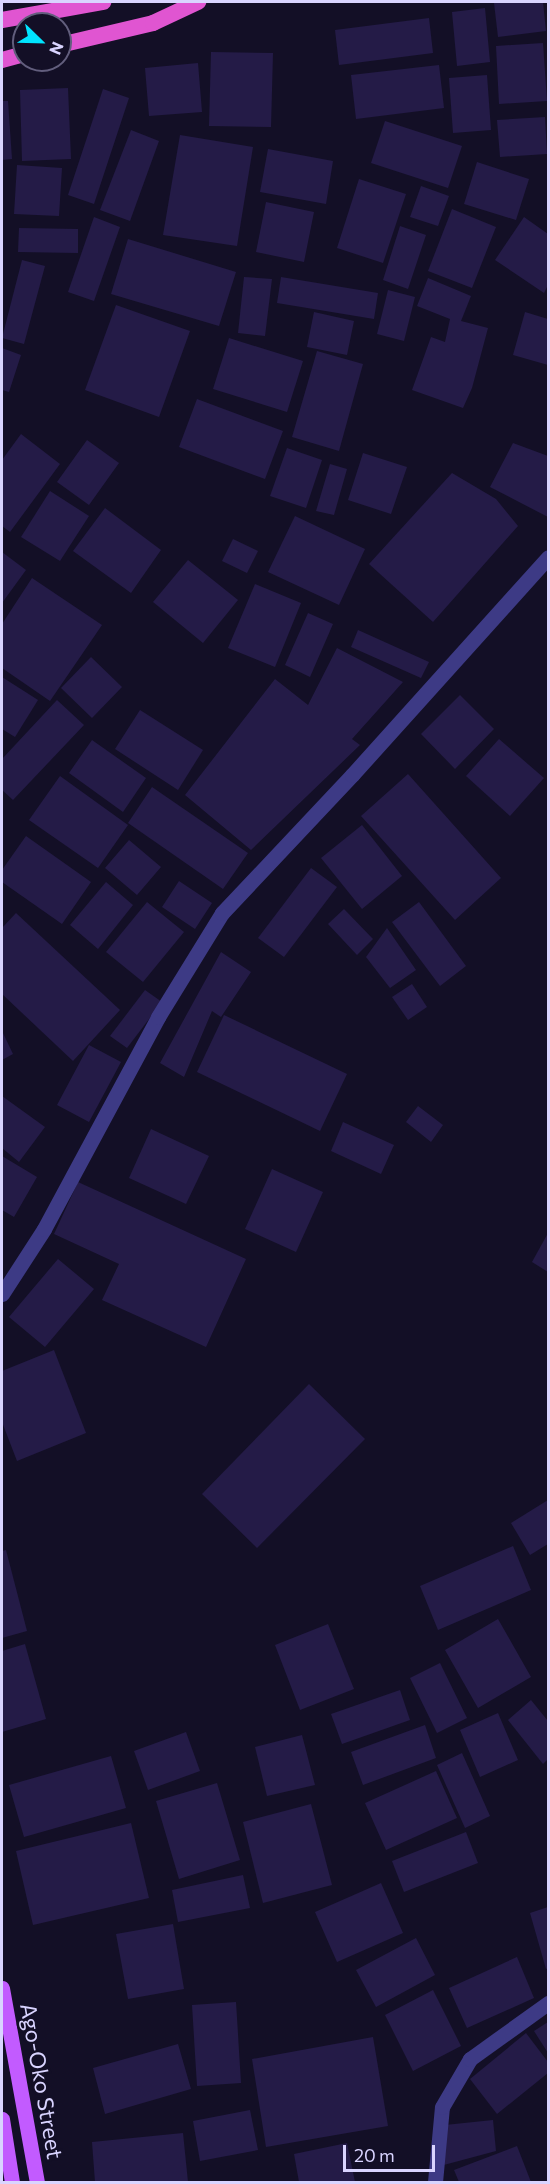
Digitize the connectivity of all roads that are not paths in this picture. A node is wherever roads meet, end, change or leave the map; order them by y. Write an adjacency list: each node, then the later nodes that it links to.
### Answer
1 (103, 2): 3 (highway)
2 (198, 2): 4 (highway)
3 (2, 20)
4 (72, 42)
5 (549, 557): 6 (street)
6 (2, 1294)
7 (2, 1988): 11 (main road, Ago-Oko Street)
8 (549, 2003): 12 (street)
9 (2, 2119): 10 (main road)
10 (12, 2182)
11 (37, 2182)
12 (435, 2182)

